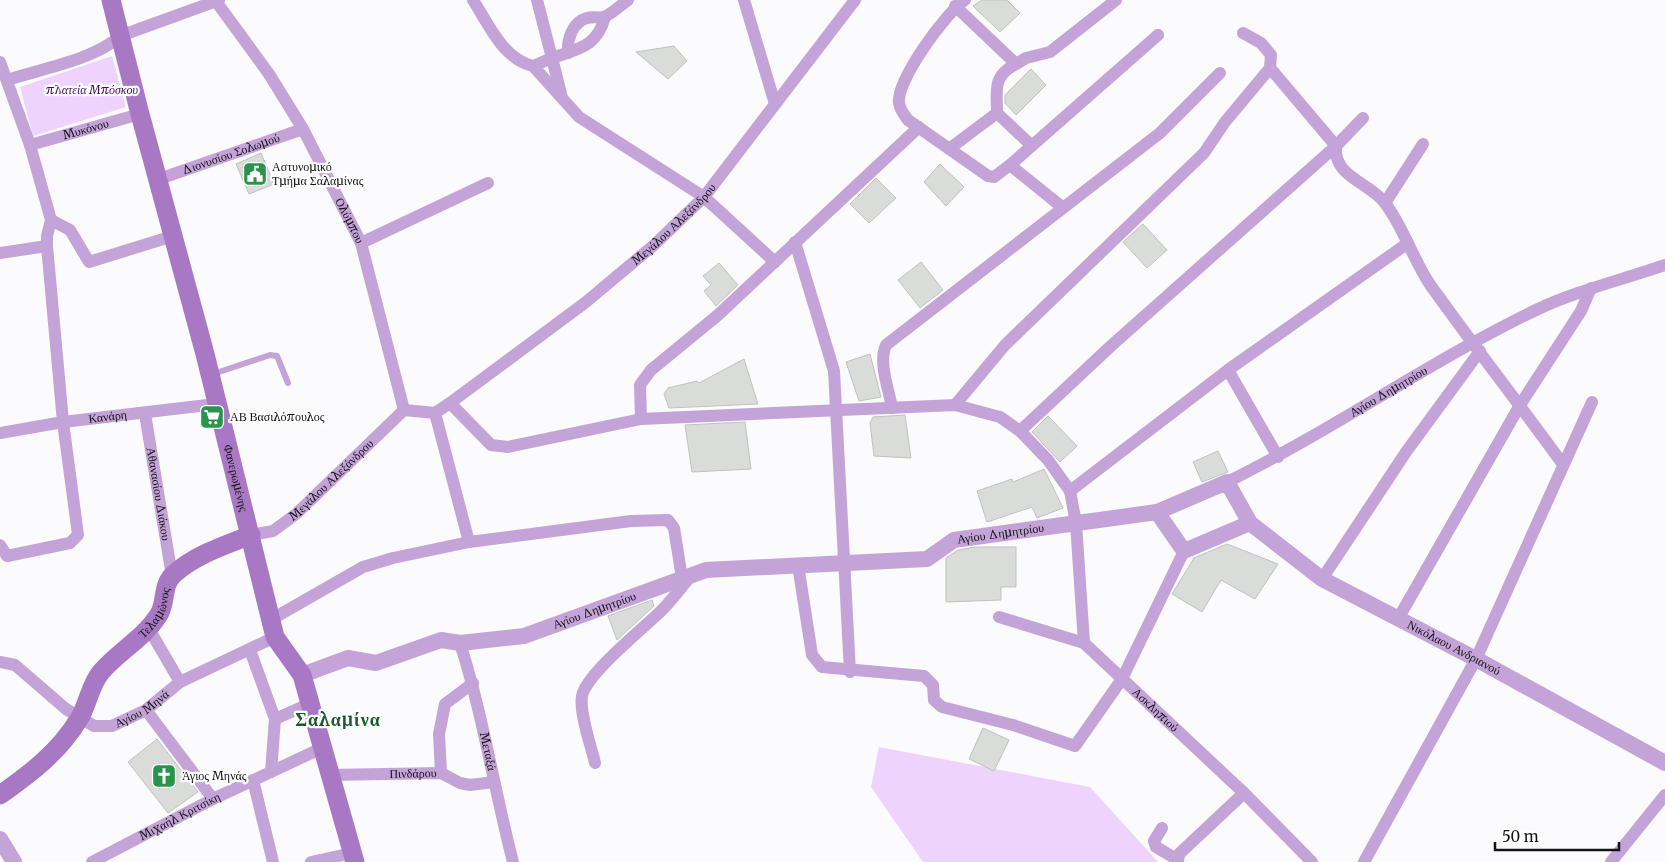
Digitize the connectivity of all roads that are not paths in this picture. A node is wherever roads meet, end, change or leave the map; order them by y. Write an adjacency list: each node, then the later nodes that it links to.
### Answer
1 (111, 0): 13 (main road, Φανερωμένης)
2 (216, 0): 13 (street); 28 (street, Ολύμπου)
3 (473, 0): 18 (street)
4 (537, 0): 15 (street)
5 (628, 0): 10 (street)
6 (744, 0): 23 (street)
7 (854, 0): 23 (street, Μεγάλου Αλεξάνδρου)
8 (1116, 0): 17 (street)
9 (960, 3): 17 (street); 27 (street)
10 (605, 17): 14 (street); 14 (street)
11 (1243, 33): 19 (street)
12 (1158, 35): 31 (street)
13 (120, 36): 21 (street); 25 (main road, Φανερωμένης)
14 (568, 53): 15 (street)
15 (552, 58): 18 (street); 22 (street)
16 (0, 62): 21 (street)
17 (1016, 64): 24 (street)
18 (533, 66): 22 (street)
19 (1270, 68): 32 (street); 57 (street)
20 (1220, 73): 39 (street)
21 (7, 80): 30 (street)
22 (563, 101): 37 (street)
23 (774, 104): 37 (street, Μεγάλου Αλεξάνδρου)
24 (997, 113): 31 (street); 33 (street)
25 (140, 114): 30 (street, Μυκόνου); 35 (main road, Φανερωμένης)
26 (1363, 118): 32 (street)
27 (918, 127): 33 (street); 42 (street)
28 (303, 129): 35 (street, Διονυσίου Σολωμού); 43 (street, Ολύμπου)
29 (1423, 144): 38 (street)
30 (30, 145): 40 (street)
31 (1031, 145): 34 (street)
32 (1336, 146): 38 (street); 66 (street)
33 (949, 149): 34 (street)
34 (1010, 165): 39 (street)
35 (159, 179): 41 (main road, Φανερωμένης)
36 (488, 184): 43 (street)
37 (704, 197): 47 (street); 55 (street, Μεγάλου Αλεξάνδρου)
38 (1384, 203): 44 (street)
39 (1062, 207): 59 (street)
40 (51, 220): 41 (street); 45 (street)
41 (173, 236): 52 (main road, Φανερωμένης)
42 (795, 242): 47 (street); 61 (street)
43 (361, 243): 60 (street, Ολύμπου)
44 (1408, 243): 50 (street); 51 (street)
45 (47, 246): 46 (street); 65 (street)
46 (0, 254)
47 (775, 262): 64 (street)
48 (1665, 265): 49 (street, Αγίου Δημητρίου)
49 (1591, 288): 50 (street, Αγίου Δημητρίου); 58 (street)
50 (1477, 347): 58 (street); 68 (street, Αγίου Δημητρίου); 83 (street)
51 (1228, 370): 68 (street); 71 (street)
52 (210, 375): 53 (lane); 56 (main road, Φανερωμένης)
53 (288, 383)
54 (1592, 402): 69 (street)
55 (450, 403): 62 (street, Μεγάλου Αλεξάνδρου); 64 (street)
56 (216, 404): 63 (street, Κανάρη); 75 (main road, Φανερωμένης)
57 (955, 405): 59 (street); 66 (street)
58 (1520, 405): 69 (street); 85 (street)
59 (892, 408): 61 (street)
60 (404, 410): 62 (street); 75 (street, Μεγάλου Αλεξάνδρου)
61 (837, 411): 64 (street); 79 (street)
62 (435, 413): 76 (street)
63 (145, 414): 65 (street, Κανάρη); 81 (street, Αθανασίου Διάκου)
64 (641, 419)
65 (63, 422): 67 (street, Κανάρη); 78 (street)
66 (1020, 431): 71 (street)
67 (0, 433)
68 (1278, 457): 70 (street, Αγίου Δημητρίου)
69 (1562, 463): 91 (street)
70 (1227, 482): 72 (street, Αγίου Δημητρίου); 74 (street)
71 (1070, 491): 73 (street)
72 (1157, 512): 73 (street, Αγίου Δημητρίου); 77 (street)
73 (1076, 523): 79 (street, Αγίου Δημητρίου); 89 (street)
74 (1250, 523): 77 (street); 83 (street, Νικόλαου Ανδριανού)
75 (251, 534): 81 (main road, Τελαμώνος); 86 (main road, Φανερωμένης)
76 (469, 542): 82 (street, Αγίου Μηνά); 86 (street, Αγίου Μηνά)
77 (1184, 551): 95 (street)
78 (2, 553)
79 (846, 562): 80 (street, Αγίου Δημητρίου); 93 (street)
80 (798, 565): 82 (street, Αγίου Δημητρίου); 93 (street)
81 (172, 576): 87 (main road, Τελαμώνος)
82 (687, 576): 88 (street, Αγίου Δημητρίου); 103 (street)
83 (1322, 579): 85 (street, Νικόλαου Ανδριανού)
84 (999, 617): 89 (street)
85 (1398, 619): 91 (street, Νικόλαου Ανδριανού)
86 (273, 628): 90 (street, Αγίου Μηνά); 94 (main road, Φανερωμένης)
87 (149, 629): 96 (street); 100 (main road, Τελαμώνος)
88 (460, 643): 94 (street, Αγίου Δημητρίου); 97 (street, Μεταξά)
89 (1084, 643): 95 (street, Ασκληπιού)
90 (250, 650): 96 (street, Αγίου Μηνά); 101 (street)
91 (1476, 658): 104 (street, Νικόλαου Ανδριανού); 124 (street)
92 (0, 662): 100 (street, Αγίου Μηνά)
93 (850, 672): 95 (street)
94 (302, 675): 98 (main road, Φανερωμένης)
95 (1122, 679): 110 (street, Ασκληπιού)
96 (180, 682): 99 (street, Αγίου Μηνά)
97 (472, 684): 106 (street); 109 (street, Μεταξά)
98 (309, 704): 101 (street); 102 (main road, Φανερωμένης)
99 (146, 710): 100 (street, Αγίου Μηνά); 113 (street)
100 (80, 717): 111 (main road)
101 (275, 719): 105 (street)
102 (322, 748): 105 (street, Μιχαήλ Κριτσίκη); 107 (main road, Φανερωμένης)
103 (595, 763)
104 (1665, 763)
105 (271, 772): 108 (street, Μιχαήλ Κριτσίκη)
106 (441, 773): 107 (street, Πινδάρου); 109 (street, Πινδάρου)
107 (329, 775): 116 (main road, Φανερωμένης)
108 (252, 780): 113 (street, Μιχαήλ Κριτσίκη); 120 (street)
109 (494, 782): 122 (street, Μεταξά)
110 (1244, 793): 117 (street); 123 (street, Ασκληπιού)
111 (0, 795)
112 (1665, 795): 125 (street)
113 (212, 799): 119 (street, Μιχαήλ Κριτσίκη)
114 (1162, 828): 117 (street)
115 (0, 839): 118 (street)
116 (354, 857): 121 (street)
117 (1178, 861)
118 (14, 862)
119 (92, 862)
120 (273, 862)
121 (311, 862)
122 (513, 862)
123 (1312, 862)
124 (1364, 862)
125 (1611, 862)

